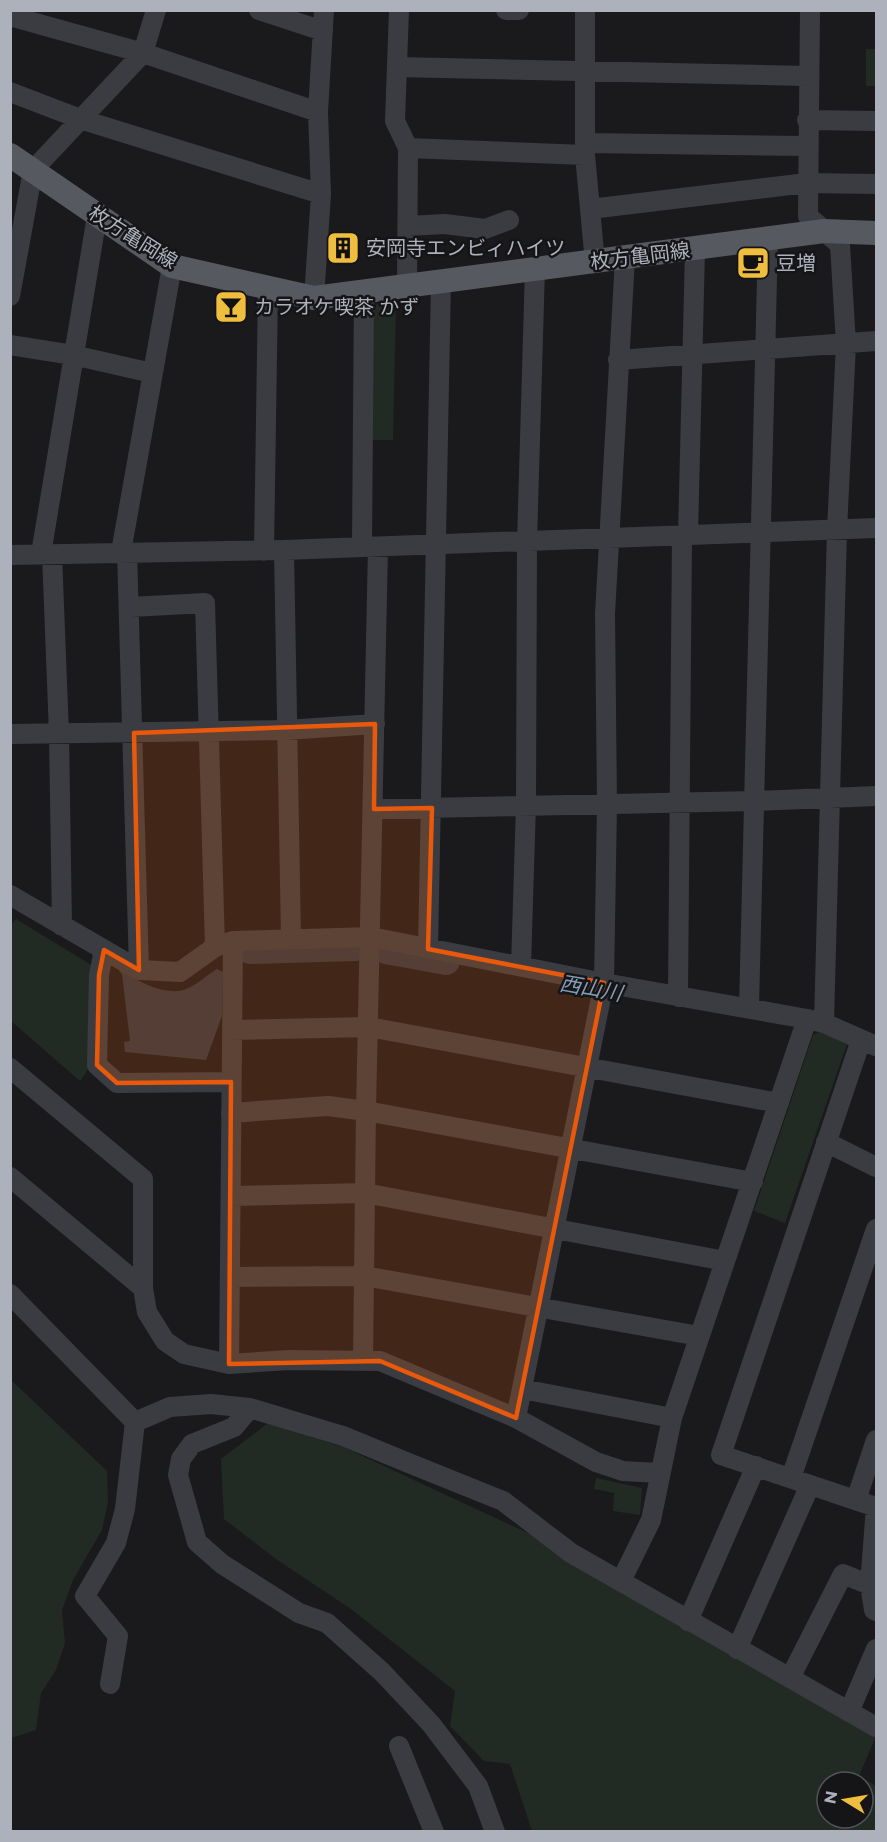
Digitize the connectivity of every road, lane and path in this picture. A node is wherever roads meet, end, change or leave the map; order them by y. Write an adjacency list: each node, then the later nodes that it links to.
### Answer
1 (156, 10): 11 (street)
2 (258, 10): 10 (street)
3 (324, 10): 10 (street)
4 (399, 10): 12 (street)
5 (507, 10): 6 (street)
6 (519, 10)
7 (585, 10): 13 (street)
8 (810, 10): 14 (street)
9 (10, 16): 11 (street)
10 (323, 31): 16 (street)
11 (143, 53): 16 (street); 17 (street)
12 (397, 67): 13 (street); 21 (street)
13 (587, 71): 14 (street); 22 (street)
14 (808, 76): 18 (street)
15 (10, 92): 17 (street)
16 (318, 112): 27 (street)
17 (83, 120): 24 (street); 27 (street)
18 (807, 120): 19 (street); 20 (street)
19 (876, 121)
20 (807, 146): 22 (street); 25 (street)
21 (408, 148): 22 (street); 31 (street)
22 (585, 149): 28 (street)
23 (10, 155): 24 (main road, 枚方亀岡線)
24 (33, 170): 29 (main road, 枚方亀岡線); 44 (street)
25 (807, 183): 26 (street); 28 (street); 32 (street)
26 (876, 184)
27 (321, 194): 45 (street)
28 (590, 209): 37 (street)
29 (97, 216): 38 (main road, 枚方亀岡線); 51 (street)
30 (509, 220): 31 (street)
31 (408, 226): 41 (street)
32 (824, 231): 33 (main road, 枚方亀岡線); 34 (main road, 枚方亀岡線); 47 (street)
33 (876, 233)
34 (768, 238): 35 (main road, 枚方亀岡線); 49 (street)
35 (695, 250): 36 (main road, 枚方亀岡線); 50 (street)
36 (625, 258): 37 (main road, 枚方亀岡線); 52 (street)
37 (595, 263): 39 (main road, 枚方亀岡線)
38 (172, 266): 42 (main road, 枚方亀岡線); 53 (street)
39 (535, 268): 40 (main road, 枚方亀岡線); 59 (street)
40 (441, 281): 41 (main road, 枚方亀岡線); 60 (street)
41 (407, 286): 43 (main road, 枚方亀岡線)
42 (268, 289): 45 (main road, 枚方亀岡線); 62 (street)
43 (364, 290): 45 (main road, 枚方亀岡線); 61 (street)
44 (10, 296)
45 (314, 298)
46 (876, 341): 47 (street)
47 (846, 344): 49 (street); 55 (street)
48 (10, 345): 51 (street)
49 (764, 349): 50 (street); 56 (street)
50 (693, 354): 52 (street); 57 (street)
51 (73, 355): 53 (street); 65 (street)
52 (618, 360): 58 (street)
53 (153, 373): 64 (street)
54 (876, 528): 55 (street)
55 (837, 530): 56 (street); 74 (street)
56 (762, 533): 57 (street); 76 (street)
57 (685, 535): 58 (street); 77 (street)
58 (611, 537): 59 (street); 79 (street)
59 (527, 542): 60 (street); 78 (street)
60 (437, 545): 61 (street); 80 (street)
61 (370, 547): 63 (street); 68 (street)
62 (264, 550): 63 (street); 64 (street)
63 (284, 550): 69 (street)
64 (124, 552): 65 (street); 67 (street)
65 (47, 554): 66 (street); 73 (street)
66 (10, 555)
67 (131, 607): 70 (street); 71 (street)
68 (375, 724): 69 (street); 81 (street)
69 (286, 730): 70 (street); 85 (street)
70 (209, 731): 71 (street); 86 (street)
71 (134, 732): 73 (street); 90 (street)
72 (10, 734): 73 (street)
73 (59, 734): 83 (street)
74 (831, 796): 75 (street); 76 (street); 94 (street)
75 (876, 796)
76 (754, 801): 77 (street); 93 (street)
77 (678, 803): 79 (street); 92 (street)
78 (526, 804): 79 (street); 80 (street); 89 (street)
79 (607, 804): 91 (street)
80 (432, 808): 81 (street); 87 (street)
81 (374, 809): 84 (street)
82 (10, 895): 83 (street)
83 (62, 926): 88 (street)
84 (371, 937): 85 (street); 87 (street); 95 (street)
85 (291, 938): 86 (street)
86 (224, 944): 90 (street); 96 (street)
87 (428, 949): 89 (street)
88 (104, 951): 90 (street); 100 (street)
89 (521, 966): 91 (street)
90 (139, 970)
91 (604, 983): 92 (street); 99 (street)
92 (678, 997): 93 (street)
93 (750, 1008): 94 (street)
94 (816, 1021): 97 (street); 101 (street)
95 (369, 1027): 96 (street); 99 (street); 102 (street)
96 (232, 1030): 100 (street)
97 (869, 1043): 104 (street)
98 (10, 1068): 116 (street)
99 (588, 1070): 101 (street); 105 (street)
100 (231, 1082): 103 (street)
101 (780, 1103): 108 (street)
102 (366, 1111): 103 (street); 105 (street); 109 (street)
103 (231, 1113): 110 (street)
104 (826, 1142): 106 (street); 128 (street)
105 (572, 1148): 108 (street); 111 (street)
106 (876, 1167)
107 (10, 1177): 116 (street)
108 (753, 1182): 113 (street)
109 (364, 1192): 110 (street); 111 (street); 114 (street)
110 (232, 1196): 115 (street)
111 (556, 1229): 113 (street); 118 (street)
112 (876, 1229): 130 (street)
113 (725, 1261): 119 (street)
114 (364, 1276): 115 (street); 118 (street); 120 (street)
115 (231, 1277): 121 (street)
116 (143, 1288): 121 (street)
117 (10, 1294): 126 (street)
118 (539, 1307): 119 (street); 122 (street)
119 (699, 1336): 125 (street)
120 (363, 1360): 121 (street); 124 (street)
121 (229, 1364)
122 (522, 1389): 124 (street); 125 (street)
123 (250, 1408): 126 (street); 133 (street); 145 (street)
124 (516, 1418): 129 (street)
125 (672, 1418): 129 (street)
126 (135, 1422): 140 (street)
127 (876, 1440): 131 (street)
128 (756, 1467): 130 (street); 136 (street)
129 (660, 1473): 133 (street)
130 (801, 1482): 131 (street); 137 (street)
131 (856, 1500): 132 (street)
132 (876, 1507): 134 (street)
133 (621, 1581): 136 (street)
134 (870, 1585): 135 (street); 139 (street)
135 (876, 1611)
136 (688, 1621): 137 (street)
137 (737, 1649): 139 (street)
138 (876, 1649): 141 (street)
139 (790, 1678): 141 (street)
140 (110, 1684)
141 (849, 1712): 142 (street)
142 (876, 1727)
143 (399, 1746): 144 (street)
144 (434, 1831)
145 (495, 1832)

